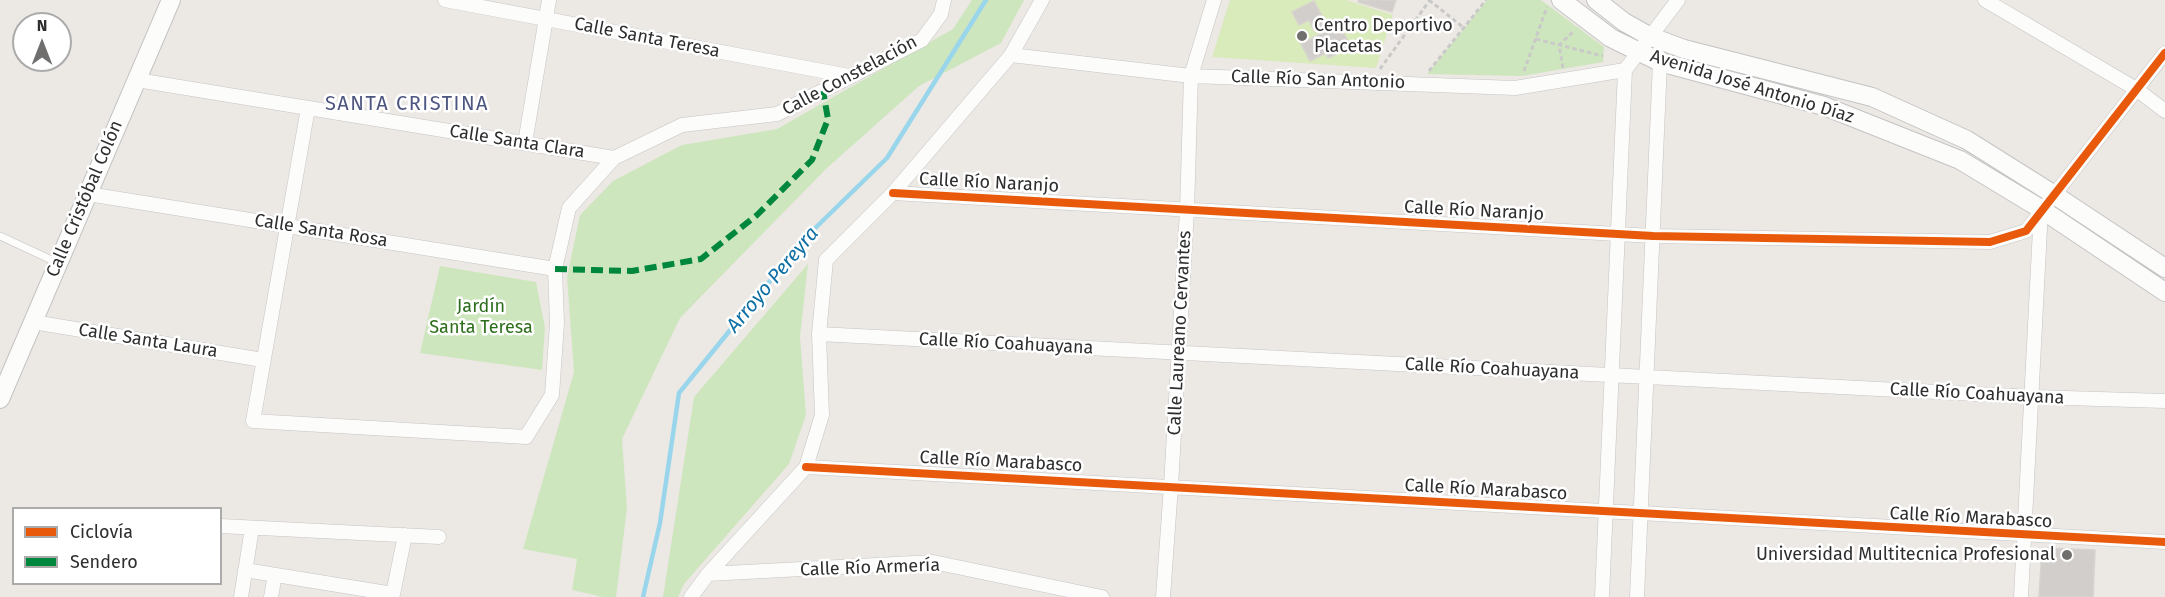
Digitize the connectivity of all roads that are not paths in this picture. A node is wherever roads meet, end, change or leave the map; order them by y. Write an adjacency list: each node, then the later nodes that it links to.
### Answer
1 (171, 0): 20 (street, Calle Cristóbal Colón)
2 (444, 0): 11 (street, Calle Santa Teresa)
3 (549, 0): 11 (street)
4 (944, 0): 18 (street, Calle Constelación)
5 (1042, 0): 15 (street)
6 (1214, 0): 19 (street, Calle Laureano Cervantes)
7 (1596, 0): 12 (street, Avenida José Antonio Díaz)
8 (1678, 0): 12 (street)
9 (1985, 0): 21 (street)
10 (1554, 3): 13 (street, Avenida José Antonio Díaz)
11 (546, 19): 18 (street, Calle Santa Teresa); 24 (street)
12 (1649, 36): 13 (street); 16 (street); 28 (street, Avenida José Antonio Díaz)
13 (1637, 52): 16 (street, Avenida José Antonio Díaz); 17 (street)
14 (2165, 53): 21 (street, Calle Río Naranjo)
15 (1011, 55): 19 (street, Calle Río San Antonio); 26 (street)
16 (1660, 62): 29 (street, Avenida José Antonio Díaz); 34 (street)
17 (1625, 69): 19 (street, Calle Río San Antonio); 32 (street)
18 (849, 76): 25 (street, Calle Constelación)
19 (1191, 76): 30 (street, Calle Laureano Cervantes)
20 (137, 80): 22 (street, Calle Santa Clara); 27 (street, Calle Cristóbal Colón)
21 (2136, 89): 23 (street); 28 (street, Calle Río Naranjo)
22 (308, 108): 24 (street, Calle Santa Clara); 31 (street)
23 (2165, 111)
24 (525, 143): 25 (street, Calle Santa Clara)
25 (614, 158): 37 (street, Calle Constelación)
26 (893, 193): 30 (street, Calle Río Naranjo); 40 (street)
27 (88, 194): 31 (street, Calle Santa Rosa); 35 (street, Calle Cristóbal Colón)
28 (2053, 194): 29 (street, Calle Río Naranjo); 36 (street, Avenida José Antonio Díaz)
29 (2041, 209): 34 (street, Calle Río Naranjo); 38 (street, Avenida José Antonio Díaz); 45 (street)
30 (1186, 210): 32 (street, Calle Río Naranjo); 41 (street, Calle Laureano Cervantes)
31 (287, 225): 37 (street, Calle Santa Rosa); 42 (street)
32 (1618, 234): 34 (street, Calle Río Naranjo); 43 (street)
33 (0, 236): 35 (lane)
34 (1653, 236): 44 (street)
35 (58, 263): 39 (street, Calle Cristóbal Colón)
36 (2165, 268)
37 (555, 269): 42 (street, Calle Constelación)
38 (2165, 292)
39 (33, 322): 42 (street, Calle Santa Laura); 46 (street, Calle Cristóbal Colón)
40 (819, 334): 41 (street, Calle Río Coahuayana); 48 (street)
41 (1178, 353): 43 (street, Calle Río Coahuayana); 49 (street, Calle Laureano Cervantes)
42 (264, 360)
43 (1611, 375): 44 (street, Calle Río Coahuayana); 50 (street)
44 (1646, 377): 45 (street, Calle Río Coahuayana); 51 (street)
45 (2033, 397): 47 (street, Calle Río Coahuayana); 55 (street)
46 (0, 399)
47 (2165, 401)
48 (806, 467): 49 (street, Calle Río Marabasco); 59 (street)
49 (1171, 486): 50 (street, Calle Río Marabasco); 65 (street, Calle Laureano Cervantes)
50 (1605, 512): 51 (street, Calle Río Marabasco); 66 (street)
51 (1640, 514): 55 (street, Calle Río Marabasco); 67 (street)
52 (222, 526): 53 (street)
53 (252, 528): 54 (street); 58 (street)
54 (405, 535): 56 (street); 60 (street)
55 (2025, 536): 57 (street, Calle Río Marabasco); 68 (street)
56 (439, 537)
57 (2165, 542)
58 (245, 570): 60 (street); 61 (street)
59 (708, 574): 63 (street); 64 (street, Calle Río Armería)
60 (275, 575): 62 (street)
61 (241, 597)
62 (271, 597)
63 (691, 597)
64 (1102, 597)
65 (1163, 597)
66 (1602, 597)
67 (1636, 597)
68 (2021, 597)

